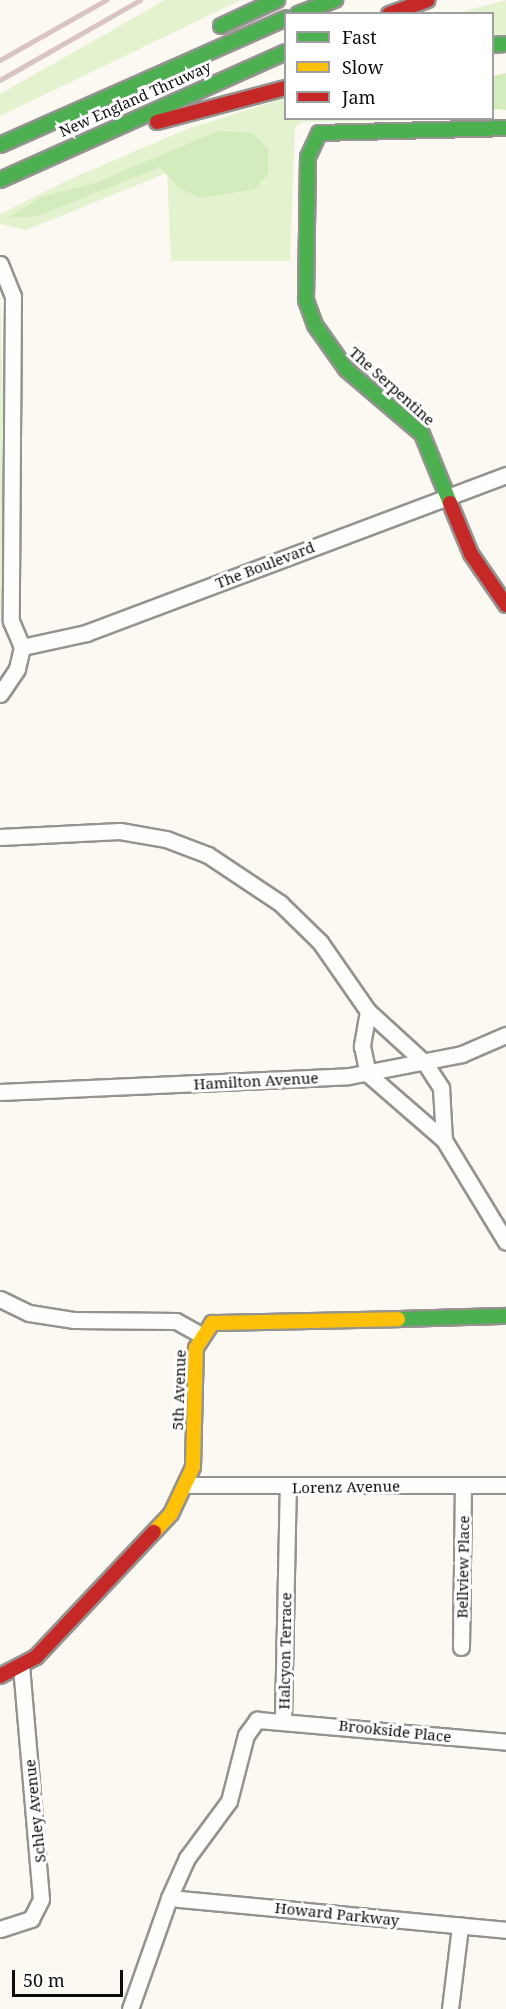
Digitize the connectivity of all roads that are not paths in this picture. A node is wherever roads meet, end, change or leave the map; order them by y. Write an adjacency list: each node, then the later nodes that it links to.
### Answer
1 (277, 0): 7 (main road)
2 (335, 0): 4 (main road)
3 (428, 0): 5 (main road)
4 (303, 12)
5 (395, 12)
6 (284, 18): 11 (main road, New England Thruway)
7 (207, 32)
8 (284, 52): 14 (main road, New England Thruway)
9 (160, 56): 11 (main road)
10 (284, 88): 14 (main road)
11 (74, 111): 13 (main road, New England Thruway)
12 (506, 128): 18 (main road, The Serpentine)
13 (0, 145)
14 (72, 146): 15 (main road, New England Thruway)
15 (0, 180)
16 (0, 264): 20 (street)
17 (506, 475): 18 (street, The Boulevard)
18 (448, 497): 19 (main road, The Serpentine); 21 (street, The Boulevard)
19 (506, 605)
20 (6, 622): 21 (street)
21 (22, 647): 22 (street)
22 (0, 694)
23 (0, 837): 24 (street)
24 (368, 1011): 26 (street); 27 (street)
25 (506, 1035): 26 (street, Hamilton Avenue)
26 (425, 1063): 27 (street, Hamilton Avenue); 29 (street)
27 (368, 1074): 28 (street, Hamilton Avenue); 29 (street)
28 (0, 1092)
29 (444, 1140): 30 (street)
30 (506, 1242)
31 (0, 1299): 33 (street)
32 (506, 1316): 33 (main road, 5th Avenue)
33 (201, 1335): 34 (main road, 5th Avenue)
34 (187, 1485): 37 (street, Lorenz Avenue); 39 (main road, 5th Avenue)
35 (506, 1485): 36 (street, Lorenz Avenue)
36 (463, 1487): 37 (street, Lorenz Avenue); 38 (street, Bellview Place)
37 (288, 1488): 41 (street, Halcyon Terrace)
38 (461, 1647)
39 (21, 1668): 40 (main road, 5th Avenue); 45 (street, Schley Avenue)
40 (0, 1676)
41 (283, 1718): 42 (street, Brookside Place); 43 (street, Halcyon Terrace)
42 (506, 1742)
43 (169, 1898): 44 (street, Howard Parkway); 47 (street, Halcyon Terrace)
44 (460, 1926): 46 (street, Howard Parkway); 48 (street)
45 (0, 1929)
46 (506, 1930)
47 (130, 2009)
48 (450, 2009)

